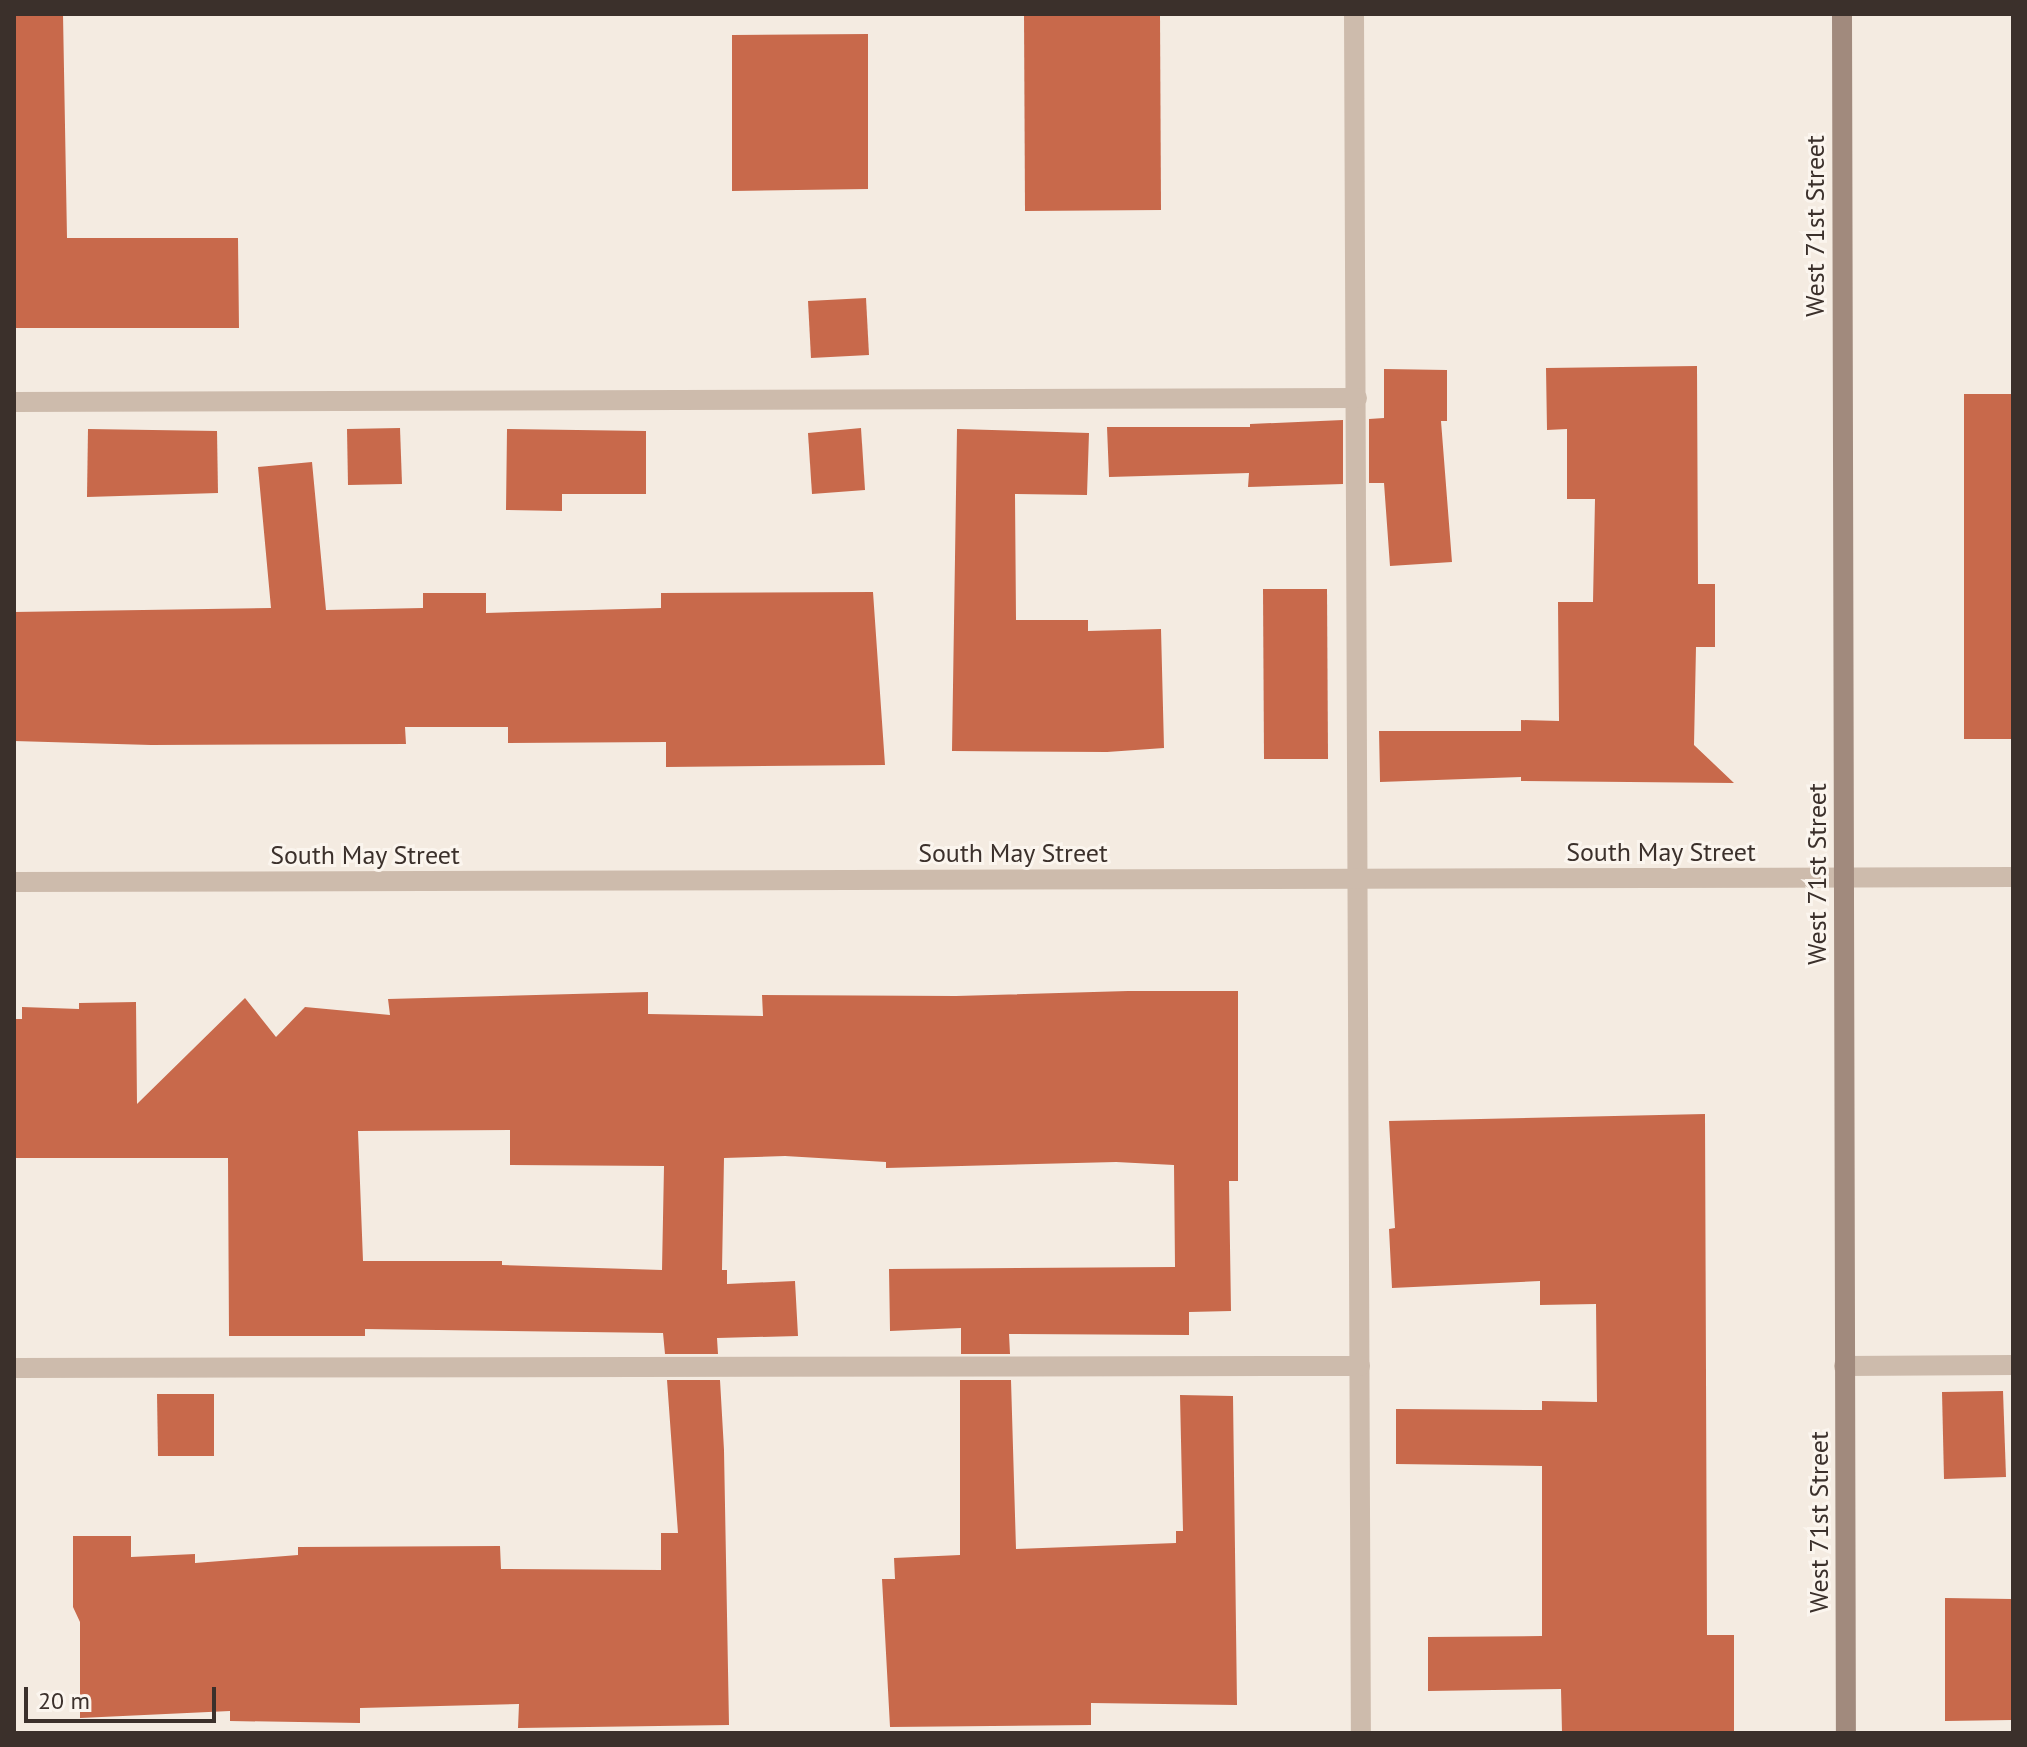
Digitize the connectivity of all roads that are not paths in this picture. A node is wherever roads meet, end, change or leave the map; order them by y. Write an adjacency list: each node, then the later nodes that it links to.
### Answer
1 (1354, 14): 3 (street)
2 (1842, 14): 5 (main road, West 71st Street)
3 (1357, 398): 4 (street); 7 (street)
4 (14, 402)
5 (1843, 877): 6 (street, South May Street); 7 (street, South May Street); 11 (main road, West 71st Street)
6 (2013, 877)
7 (1358, 878): 8 (street, South May Street); 10 (street)
8 (14, 882)
9 (2013, 1365): 11 (street)
10 (1360, 1366): 12 (street); 13 (street)
11 (1844, 1366): 14 (main road, West 71st Street)
12 (14, 1368)
13 (1361, 1733)
14 (1846, 1733)

